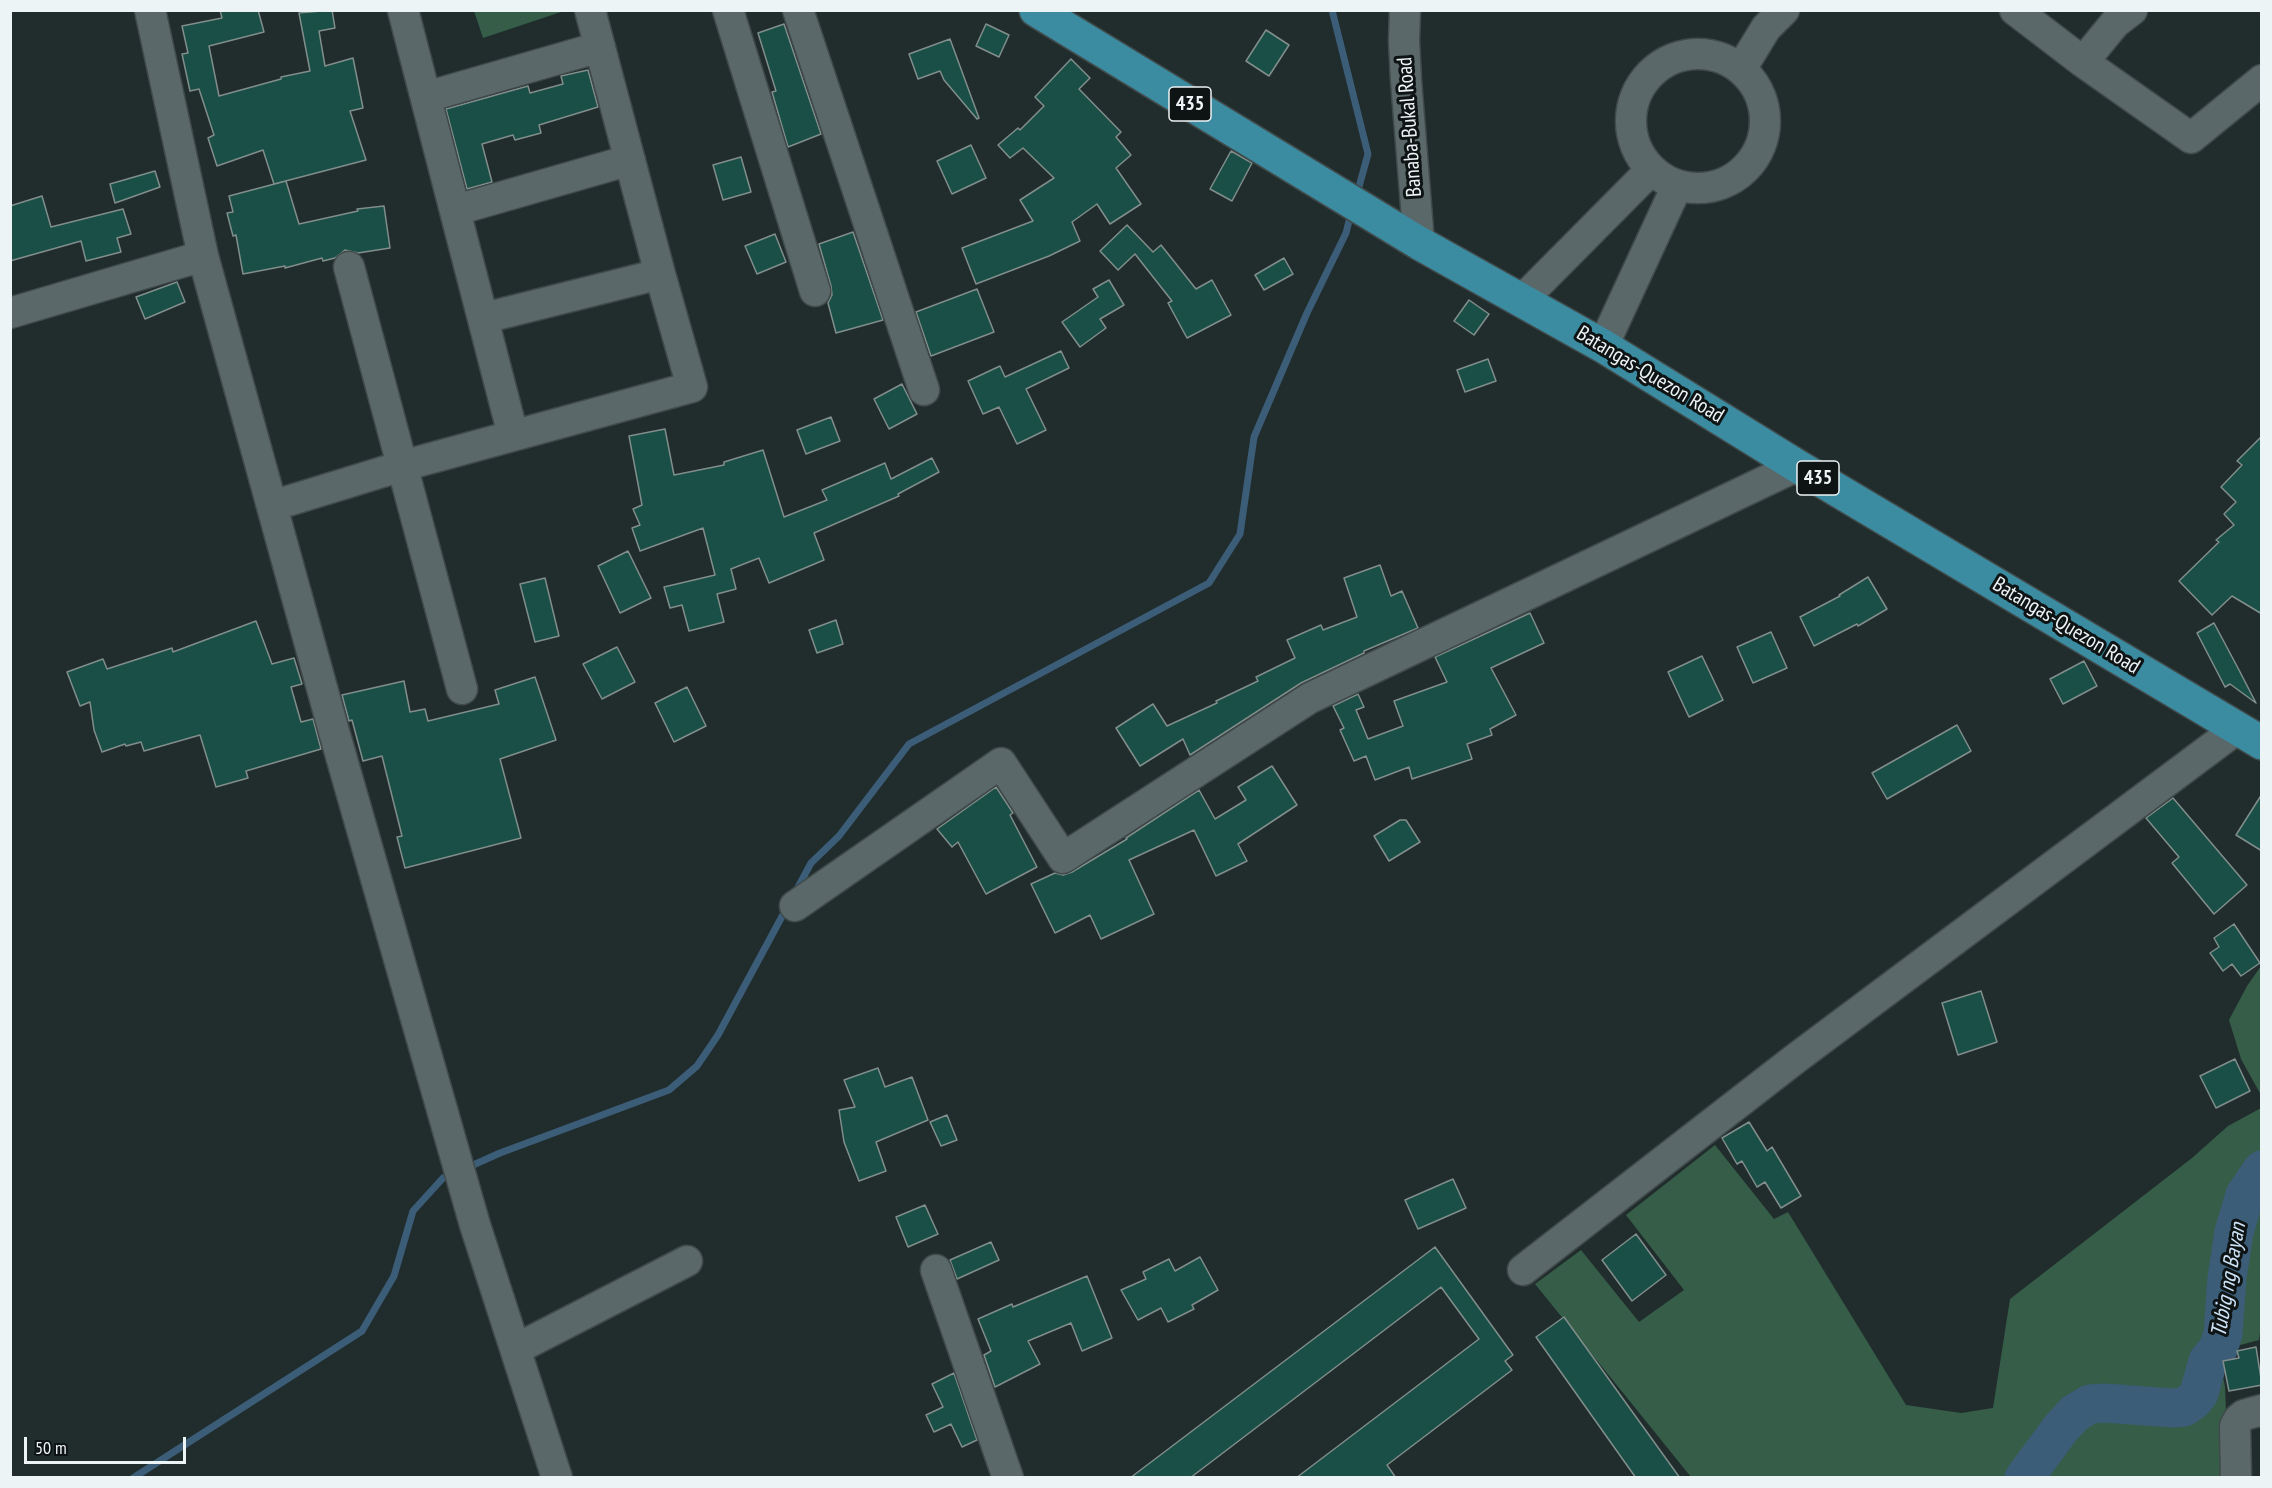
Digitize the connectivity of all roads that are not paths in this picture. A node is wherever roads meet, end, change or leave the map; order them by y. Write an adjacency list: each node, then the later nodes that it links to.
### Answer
1 (150, 10): 22 (street)
2 (403, 10): 16 (street)
3 (591, 10): 12 (street)
4 (728, 10): 25 (street)
5 (798, 10): 30 (street)
6 (1036, 10): 21 (main road, Batangas-Quezon Road / 435)
7 (1405, 10): 21 (street, Banaba-Bukal Road)
8 (1755, 10): 14 (street)
9 (1784, 10): 14 (street)
10 (2015, 10): 13 (street)
11 (2132, 10): 13 (street)
12 (600, 47): 16 (street); 17 (street)
13 (2083, 62): 15 (street)
14 (1734, 65): 18 (street); 19 (street)
15 (2262, 80)
16 (426, 96): 20 (street)
17 (630, 160): 20 (street); 24 (street)
18 (1651, 170): 19 (street); 26 (street)
19 (1677, 186): 29 (street)
20 (456, 210): 28 (street)
21 (1419, 243): 26 (main road, Batangas-Quezon Road / 435)
22 (203, 256): 27 (street); 41 (street)
23 (349, 267): 32 (street)
24 (660, 274): 28 (street); 31 (street)
25 (815, 291)
26 (1522, 300): 29 (main road, Batangas-Quezon Road / 435)
27 (10, 313)
28 (484, 318): 31 (street)
29 (1603, 346): 33 (main road, Batangas-Quezon Road / 435)
30 (924, 390)
31 (513, 435): 32 (street)
32 (402, 466): 34 (street); 35 (street)
33 (1797, 466): 36 (main road, Batangas-Quezon Road / 435); 37 (street)
34 (288, 501)
35 (462, 688)
36 (2250, 735): 40 (street)
37 (795, 906)
38 (687, 1261): 41 (street)
39 (936, 1270): 44 (street)
40 (1523, 1270)
41 (516, 1349): 43 (street)
42 (2262, 1410): 45 (street)
43 (557, 1478)
44 (1008, 1478)
45 (2236, 1478)

